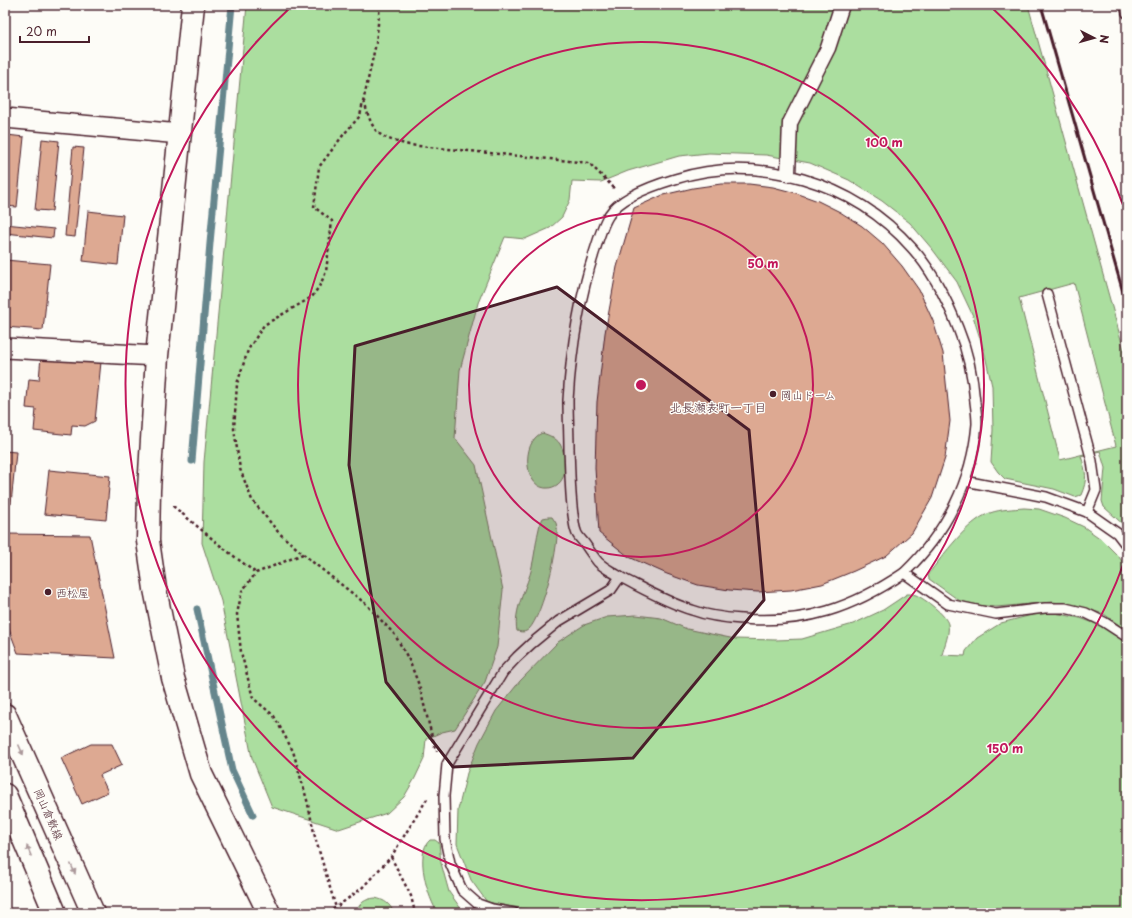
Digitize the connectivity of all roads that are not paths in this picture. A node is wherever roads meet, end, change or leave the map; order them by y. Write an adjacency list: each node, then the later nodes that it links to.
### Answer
1 (193, 5): 6 (street)
2 (842, 5): 7 (street)
3 (1125, 5): 4 (lane)
4 (1127, 13)
5 (5, 118): 6 (street)
6 (180, 134): 10 (street)
7 (788, 174): 11 (lane); 15 (lane)
8 (1047, 294): 12 (lane)
9 (5, 348): 10 (street)
10 (157, 356): 21 (street)
11 (964, 481): 12 (lane); 14 (lane)
12 (1087, 512): 13 (lane)
13 (1127, 546)
14 (904, 572): 15 (lane); 16 (lane)
15 (620, 577): 22 (lane)
16 (1127, 637)
17 (5, 715): 20 (street, 岡山倉敷線, one-way to 20)
18 (5, 795): 19 (street, one-way to 18)
19 (55, 913)
20 (93, 913)
21 (269, 913)
22 (514, 913)

